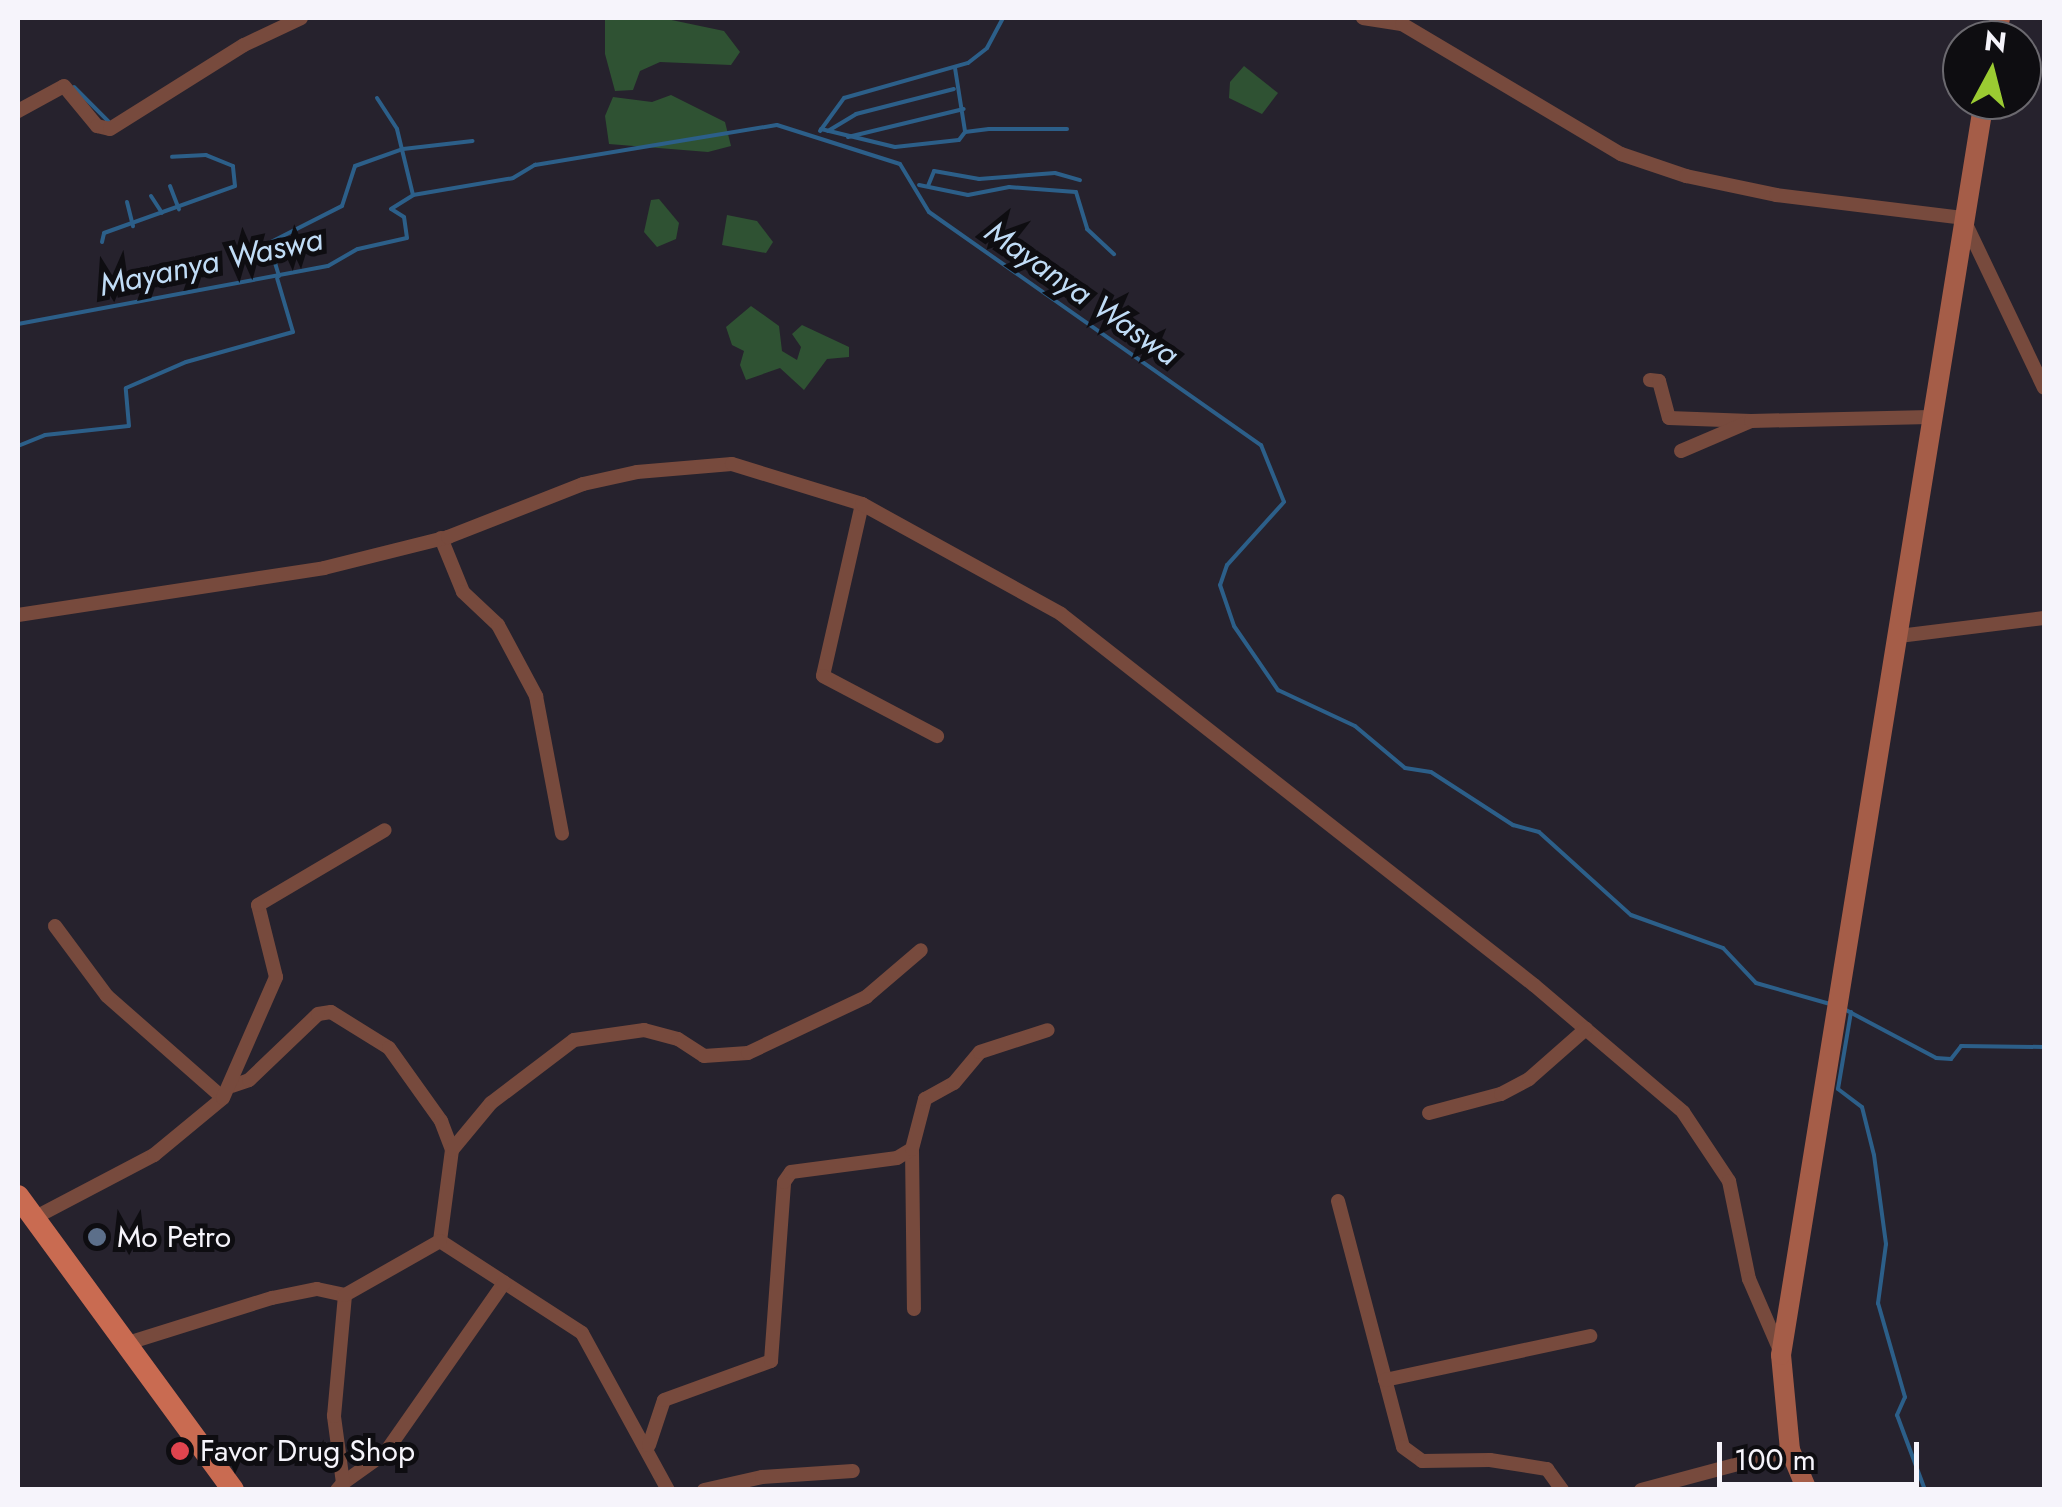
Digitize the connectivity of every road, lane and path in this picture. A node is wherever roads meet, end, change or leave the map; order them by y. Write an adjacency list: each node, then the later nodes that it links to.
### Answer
1 (301, 18): 3 (street)
2 (1363, 18): 5 (street)
3 (18, 111)
4 (1980, 120): 5 (street)
5 (1963, 218): 7 (street); 8 (street)
6 (1650, 380): 9 (street)
7 (2044, 388)
8 (1930, 417): 9 (street); 15 (street)
9 (1752, 421): 10 (street)
10 (1681, 451)
11 (862, 504): 12 (street); 16 (street); 21 (street)
12 (442, 538): 13 (street); 18 (street)
13 (18, 615)
14 (2044, 618): 15 (street)
15 (1899, 636): 35 (street)
16 (937, 736)
17 (384, 830): 23 (street)
18 (562, 834)
19 (55, 926): 23 (street)
20 (922, 950): 26 (street)
21 (1586, 1029): 24 (street); 35 (street)
22 (1048, 1030): 25 (street)
23 (228, 1092): 26 (street); 28 (street)
24 (1429, 1113)
25 (912, 1149): 32 (street); 37 (street)
26 (452, 1150): 29 (street)
27 (1338, 1201): 36 (street)
28 (25, 1212): 34 (main road)
29 (440, 1241): 30 (street); 31 (street)
30 (504, 1284): 37 (street); 40 (street)
31 (345, 1294): 34 (street); 40 (street)
32 (914, 1309)
33 (1590, 1336): 36 (street)
34 (128, 1343): 41 (main road)
35 (1781, 1354): 38 (street)
36 (1384, 1380): 44 (street)
37 (650, 1445): 42 (street)
38 (1790, 1450): 45 (street); 46 (street)
39 (853, 1471): 43 (street)
40 (340, 1486)
41 (233, 1490)
42 (668, 1490)
43 (704, 1490)
44 (1562, 1490)
45 (1642, 1490)
46 (1806, 1490)

